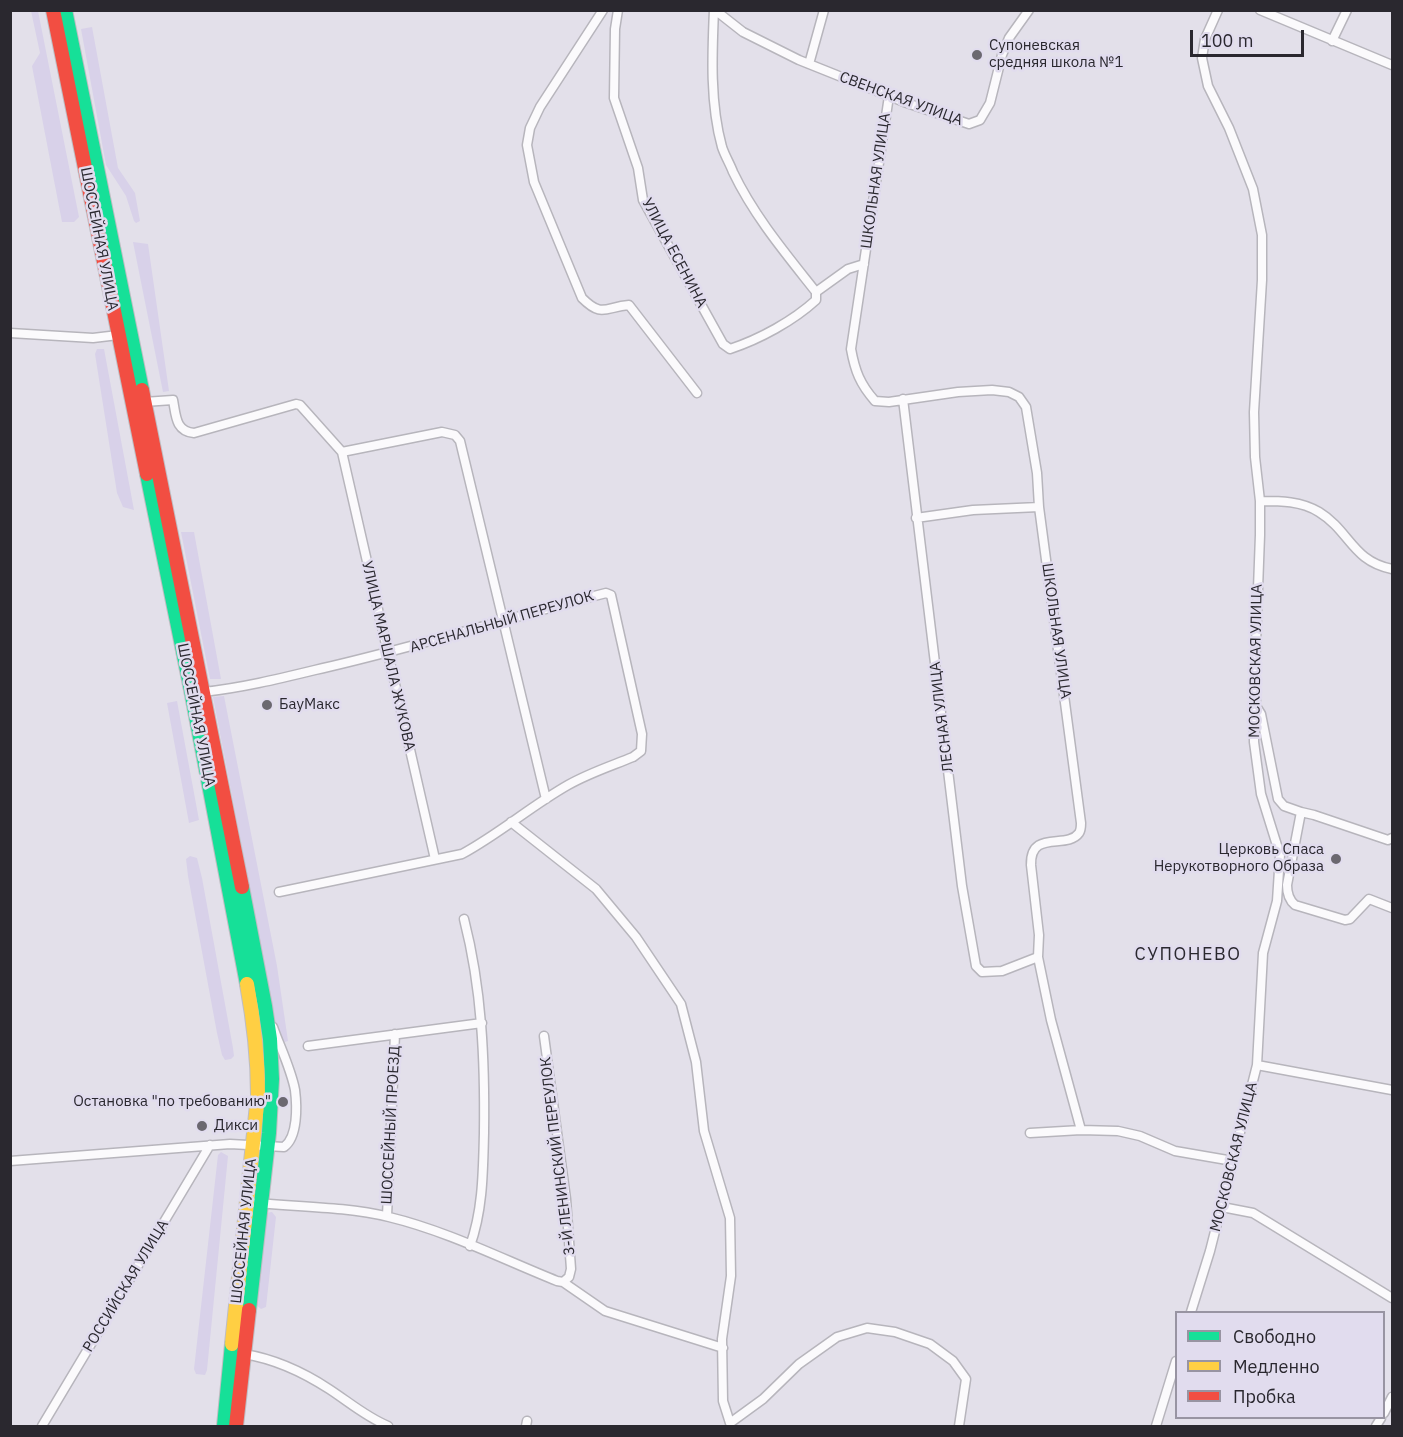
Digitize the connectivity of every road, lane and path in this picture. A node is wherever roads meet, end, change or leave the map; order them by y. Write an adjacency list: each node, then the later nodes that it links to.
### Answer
1 (52, 10): 20 (main road, ШОССЕЙНАЯ УЛИЦА)
2 (65, 10): 23 (main road, ШОССЕЙНАЯ УЛИЦА)
3 (603, 10): 21 (street)
4 (618, 10): 18 (street, УЛИЦА ЕСЕНИНА)
5 (715, 10): 12 (street, СВЕНСКАЯ УЛИЦА); 18 (street)
6 (729, 10): 12 (street)
7 (824, 10): 14 (street)
8 (1029, 10): 16 (street, СВЕНСКАЯ УЛИЦА)
9 (1218, 10): 25 (street, МОСКОВСКАЯ УЛИЦА)
10 (1260, 10): 13 (street)
11 (1347, 10): 13 (street)
12 (726, 20): 14 (street, СВЕНСКАЯ УЛИЦА)
13 (1332, 41): 15 (street)
14 (808, 64): 16 (street, СВЕНСКАЯ УЛИЦА)
15 (1392, 65)
16 (889, 96): 17 (street, ШКОЛЬНАЯ УЛИЦА)
17 (864, 264): 18 (street); 22 (street, ШКОЛЬНАЯ УЛИЦА)
18 (816, 292)
19 (10, 333): 20 (street)
20 (118, 335): 52 (main road, ШОССЕЙНАЯ УЛИЦА)
21 (697, 393)
22 (903, 399): 26 (street, ШКОЛЬНАЯ УЛИЦА); 27 (street, ЛЕСНАЯ УЛИЦА)
23 (144, 402): 24 (street); 31 (main road, ШОССЕЙНАЯ УЛИЦА)
24 (342, 452): 29 (street); 30 (street, УЛИЦА МАРШАЛА ЖУКОВА)
25 (1260, 501): 28 (street); 32 (street, МОСКОВСКАЯ УЛИЦА)
26 (1039, 507): 27 (street); 41 (street, ШКОЛЬНАЯ УЛИЦА)
27 (916, 518): 41 (street, ЛЕСНАЯ УЛИЦА)
28 (1392, 569)
29 (502, 620): 30 (street, АРСЕНАЛЬНЫЙ ПЕРЕУЛОК); 33 (street); 33 (street, АРСЕНАЛЬНЫЙ ПЕРЕУЛОК)
30 (387, 654): 31 (street, АРСЕНАЛЬНЫЙ ПЕРЕУЛОК); 37 (street, УЛИЦА МАРШАЛА ЖУКОВА)
31 (203, 692): 42 (main road, ШОССЕЙНАЯ УЛИЦА)
32 (1256, 706): 34 (street); 47 (street, МОСКОВСКАЯ УЛИЦА)
33 (546, 799): 35 (street, АРСЕНАЛЬНЫЙ ПЕРЕУЛОК)
34 (1301, 812): 36 (street); 39 (street)
35 (511, 822): 37 (street, АРСЕНАЛЬНЫЙ ПЕРЕУЛОК); 62 (street)
36 (1392, 838)
37 (435, 859): 38 (street, АРСЕНАЛЬНЫЙ ПЕРЕУЛОК)
38 (279, 892)
39 (1392, 908)
40 (464, 919): 43 (street)
41 (1038, 957): 49 (street, ШКОЛЬНАЯ УЛИЦА)
42 (265, 1006): 52 (main road, ШОССЕЙНАЯ УЛИЦА); 52 (street)
43 (482, 1023): 44 (street); 58 (street)
44 (395, 1034): 46 (street); 57 (street, ШОССЕЙНЫЙ ПРОЕЗД)
45 (544, 1036): 59 (street, 3-Й ЛЕНИНСКИЙ ПЕРЕУЛОК)
46 (308, 1046)
47 (1257, 1065): 48 (street); 54 (street, МОСКОВСКАЯ УЛИЦА)
48 (1392, 1090)
49 (1081, 1130): 50 (street); 54 (street)
50 (1030, 1133)
51 (210, 1145): 52 (street); 53 (street); 66 (street, РОССИЙСКАЯ УЛИЦА)
52 (260, 1146): 55 (main road, ШОССЕЙНАЯ УЛИЦА)
53 (10, 1161)
54 (1233, 1161): 56 (street, МОСКОВСКАЯ УЛИЦА)
55 (254, 1202): 57 (street); 63 (main road, ШОССЕЙНАЯ УЛИЦА); 67 (main road, ШОССЕЙНАЯ УЛИЦА)
56 (1222, 1207): 60 (street); 61 (street, МОСКОВСКАЯ УЛИЦА)
57 (387, 1216): 58 (street)
58 (470, 1246): 59 (street)
59 (563, 1282): 62 (street)
60 (1392, 1298)
61 (1191, 1311)
62 (723, 1348): 65 (street)
63 (244, 1354): 68 (main road, ШОССЕЙНАЯ УЛИЦА); 69 (street)
64 (1175, 1364): 71 (street)
65 (732, 1425): 70 (street)
66 (42, 1426)
67 (224, 1426)
68 (236, 1426)
69 (388, 1426)
70 (959, 1426)
71 (1156, 1426)

